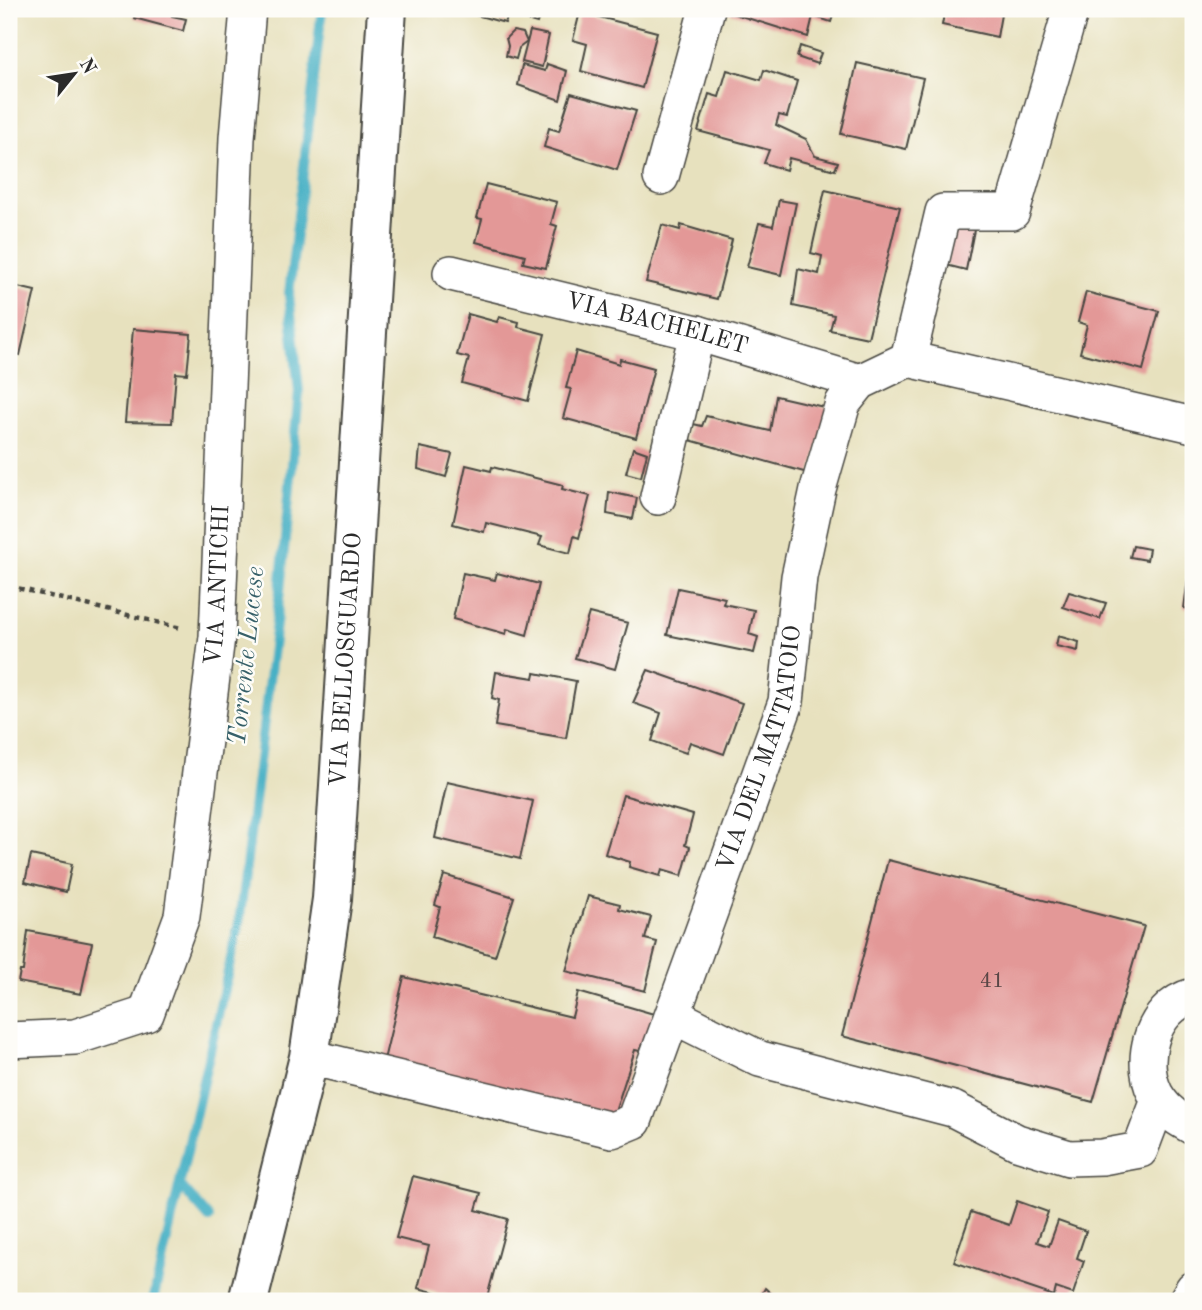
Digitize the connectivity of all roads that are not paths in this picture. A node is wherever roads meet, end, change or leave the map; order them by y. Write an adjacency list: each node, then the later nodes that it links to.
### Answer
1 (248, 9): 14 (street, VIA ANTICHI)
2 (387, 9): 15 (main road, VIA BELLOSGUARDO)
3 (706, 9): 5 (street)
4 (1071, 9): 8 (street)
5 (661, 177)
6 (451, 273): 7 (street, VIA BACHELET)
7 (697, 333): 9 (street, VIA BACHELET); 11 (street)
8 (908, 359): 9 (street); 10 (street)
9 (860, 382): 13 (street, VIA DEL MATTATOIO)
10 (1193, 425)
11 (658, 497)
12 (1193, 996): 16 (street)
13 (674, 1016): 15 (street, VIA DEL MATTATOIO); 16 (street)
14 (9, 1040)
15 (309, 1057): 19 (main road, VIA BELLOSGUARDO)
16 (1159, 1100): 17 (street)
17 (1193, 1127)
18 (1193, 1289): 20 (street)
19 (248, 1301)
20 (1185, 1301)

